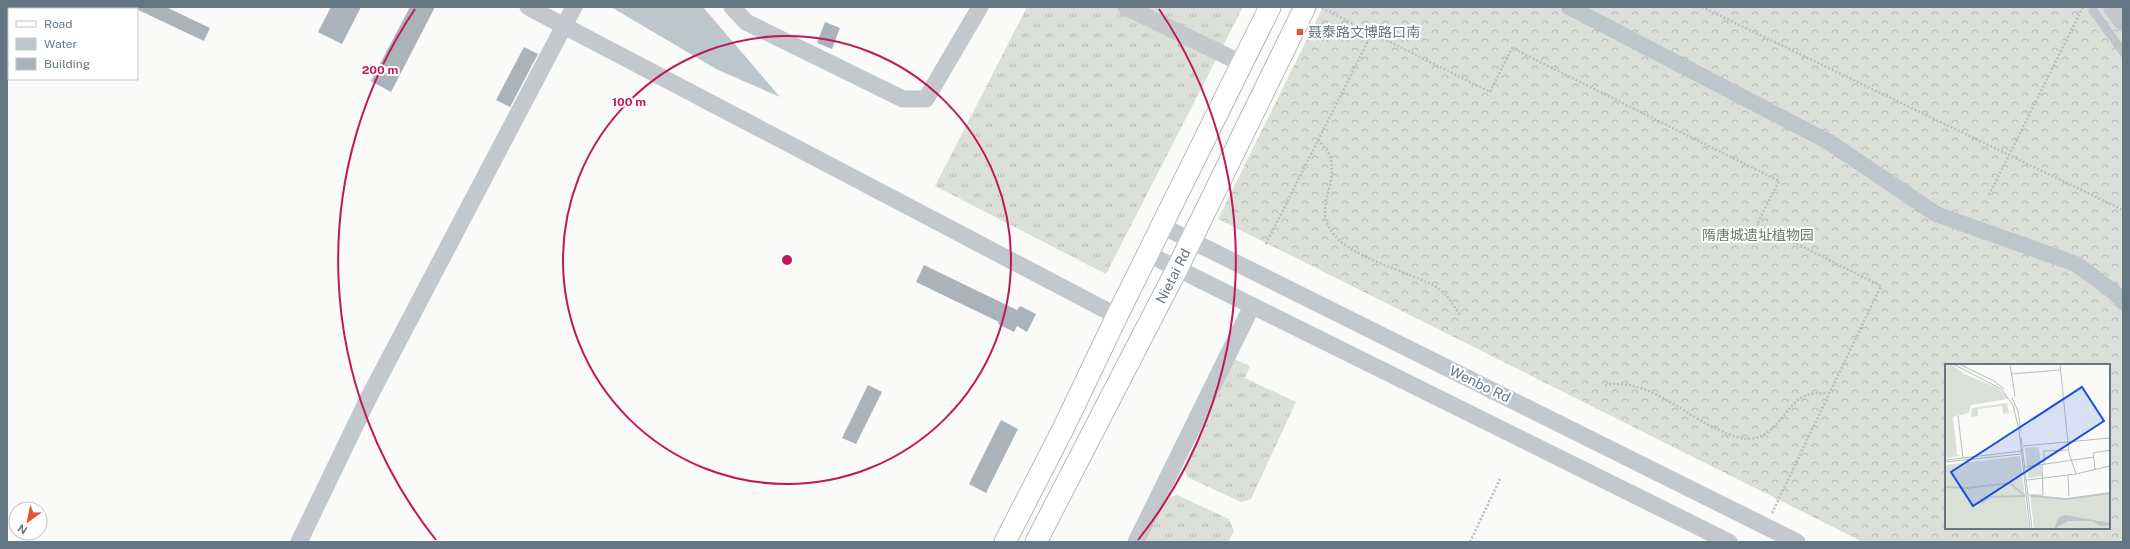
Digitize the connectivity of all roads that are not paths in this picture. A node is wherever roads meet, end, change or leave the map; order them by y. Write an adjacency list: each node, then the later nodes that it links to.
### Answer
1 (528, 7): 10 (street)
2 (574, 7): 10 (street)
3 (732, 7): 4 (street)
4 (980, 7)
5 (1126, 7): 11 (street)
6 (1270, 7): 11 (main road)
7 (1305, 7): 13 (main road, Nietai Rd)
8 (2111, 7): 9 (street)
9 (2123, 23)
10 (564, 26): 17 (street); 18 (street)
11 (1243, 64): 12 (main road)
12 (1162, 226): 13 (street, Wenbo Rd); 14 (main road)
13 (1191, 241): 15 (main road, Nietai Rd); 23 (street, Wenbo Rd)
14 (1148, 254): 15 (street); 17 (main road)
15 (1177, 269): 16 (street); 20 (main road, Nietai Rd)
16 (1252, 306): 21 (street); 22 (street)
17 (1117, 316): 19 (main road)
18 (299, 542)
19 (1005, 542)
20 (1036, 542)
21 (1136, 542)
22 (1729, 542)
23 (1797, 542)

